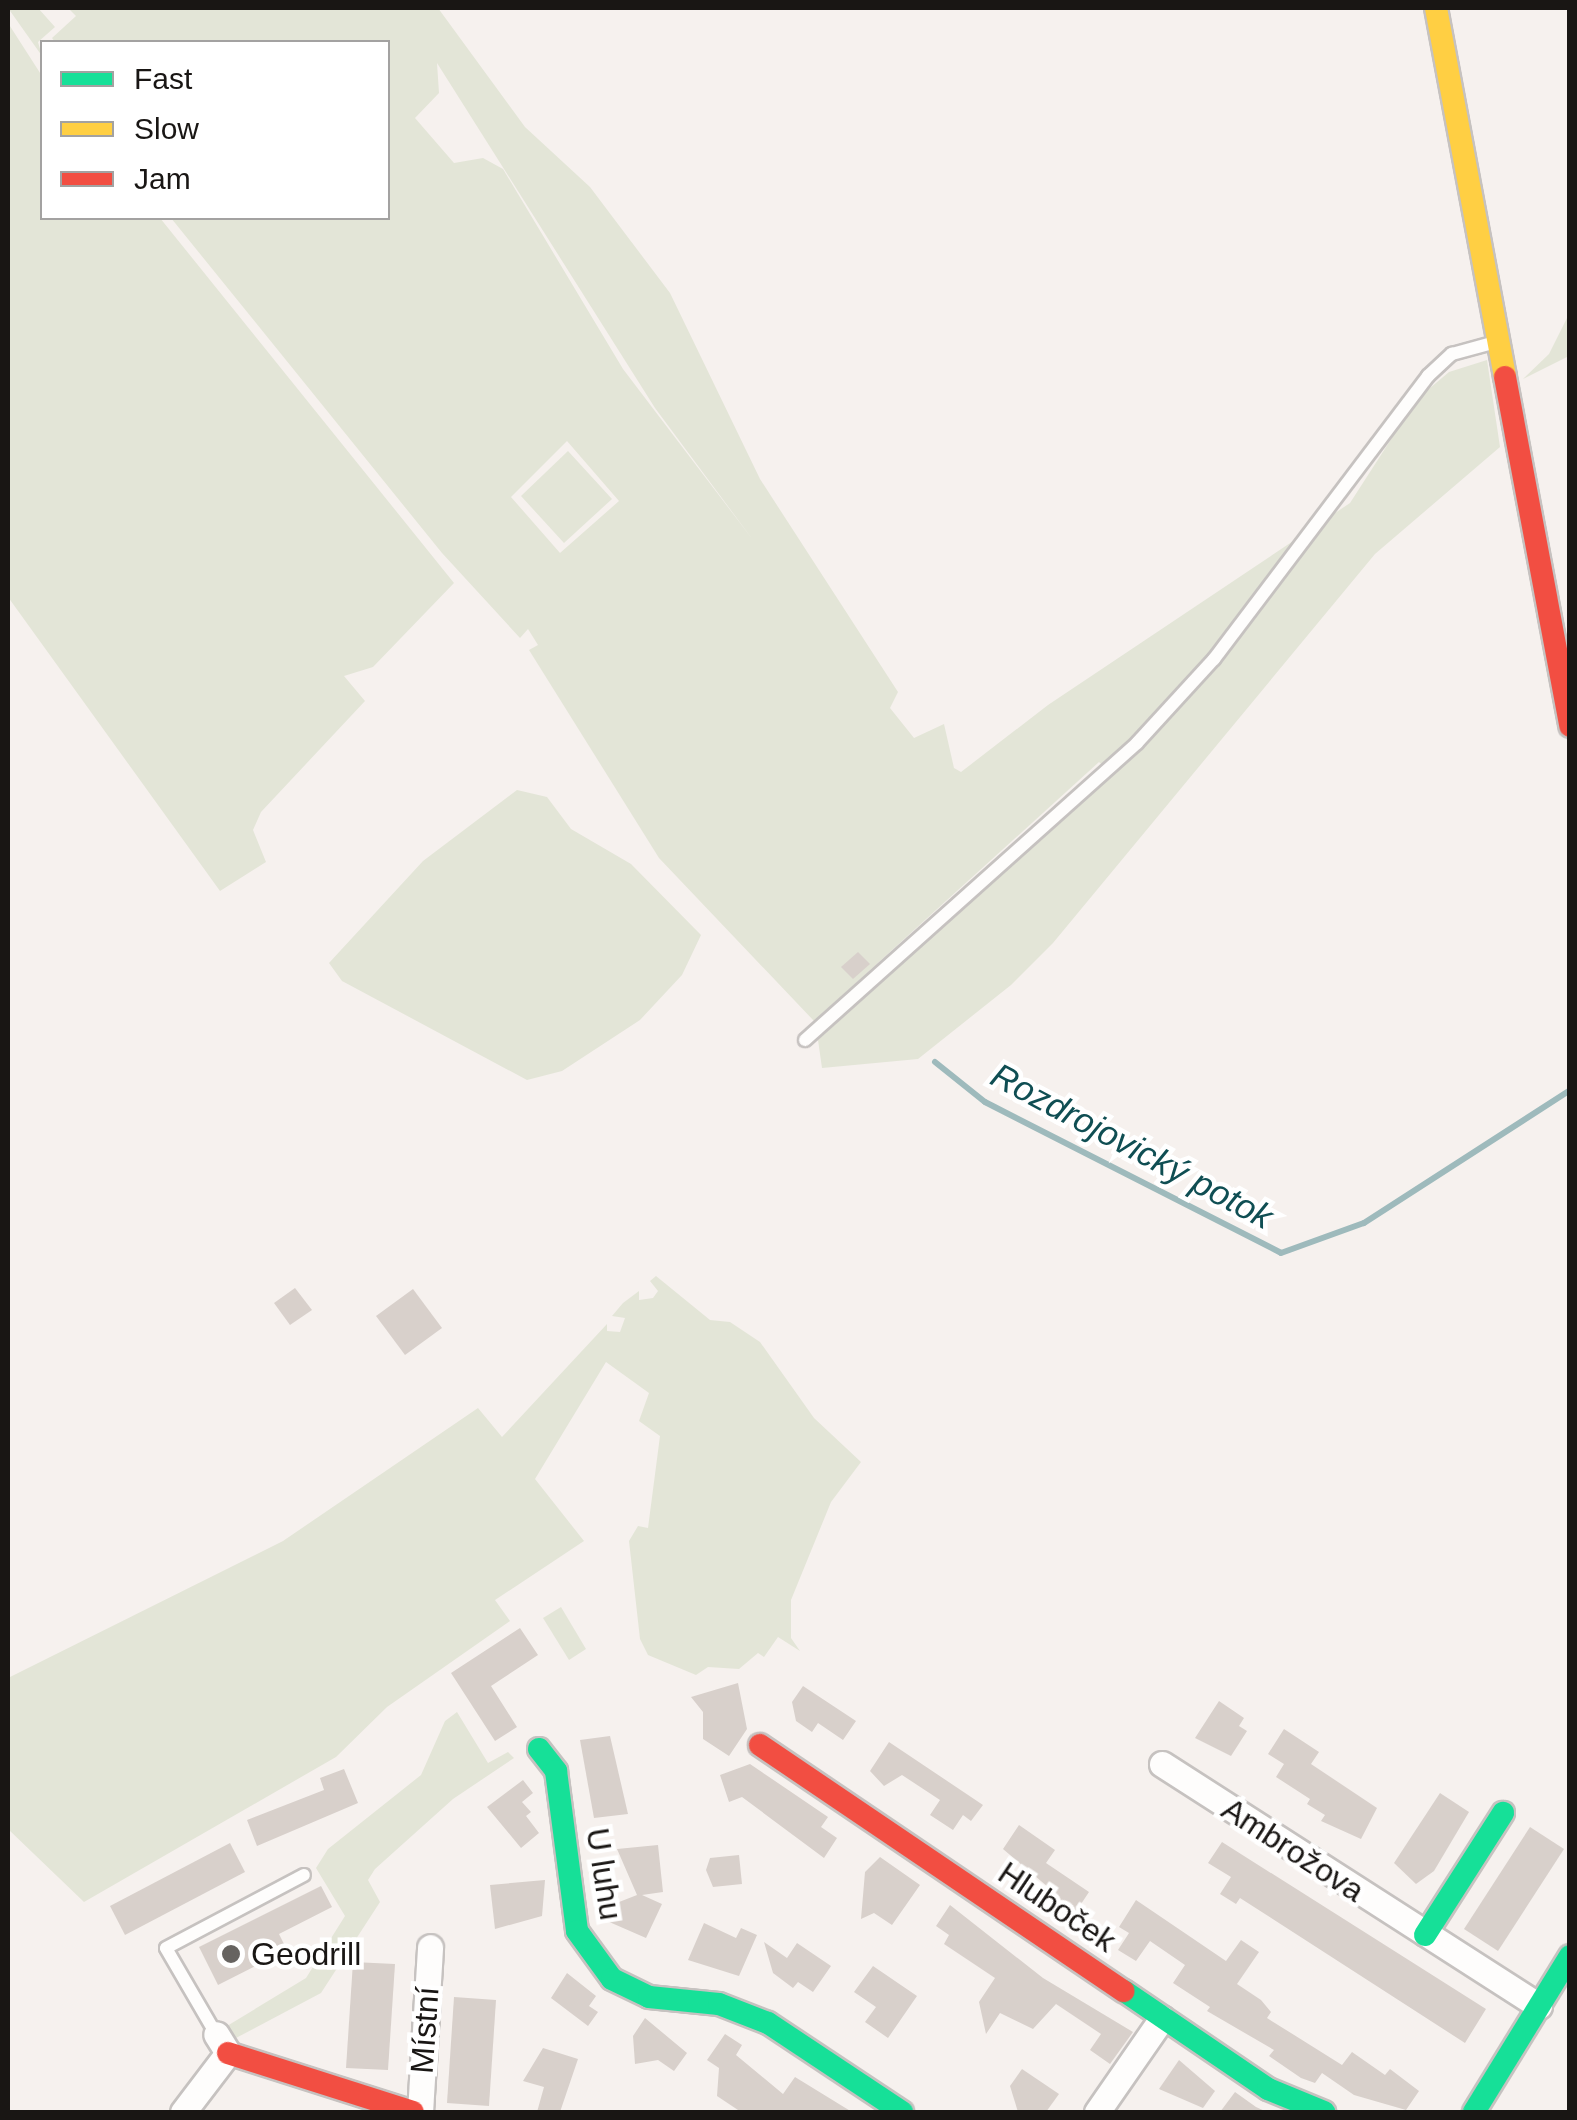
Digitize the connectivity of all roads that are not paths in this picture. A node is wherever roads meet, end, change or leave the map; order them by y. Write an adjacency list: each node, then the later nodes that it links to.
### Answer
1 (1436, 8): 2 (street)
2 (1499, 342): 3 (street); 4 (lane)
3 (1570, 726)
4 (805, 1040)
5 (760, 1745): 14 (street, Hluboček)
6 (539, 1749): 18 (street, U luhu)
7 (1162, 1764): 10 (street, Ambrožova)
8 (1502, 1813): 10 (street)
9 (304, 1875): 15 (lane)
10 (1425, 1935): 13 (street, Ambrožova)
11 (430, 1947): 17 (street, Místní)
12 (1570, 1956): 13 (street)
13 (1539, 2006): 21 (street)
14 (1162, 2018): 19 (street); 20 (street, Hluboček)
15 (222, 2044): 16 (street); 17 (street, Místní)
16 (183, 2112)
17 (417, 2112)
18 (902, 2112)
19 (1097, 2112)
20 (1324, 2112)
21 (1474, 2112)

